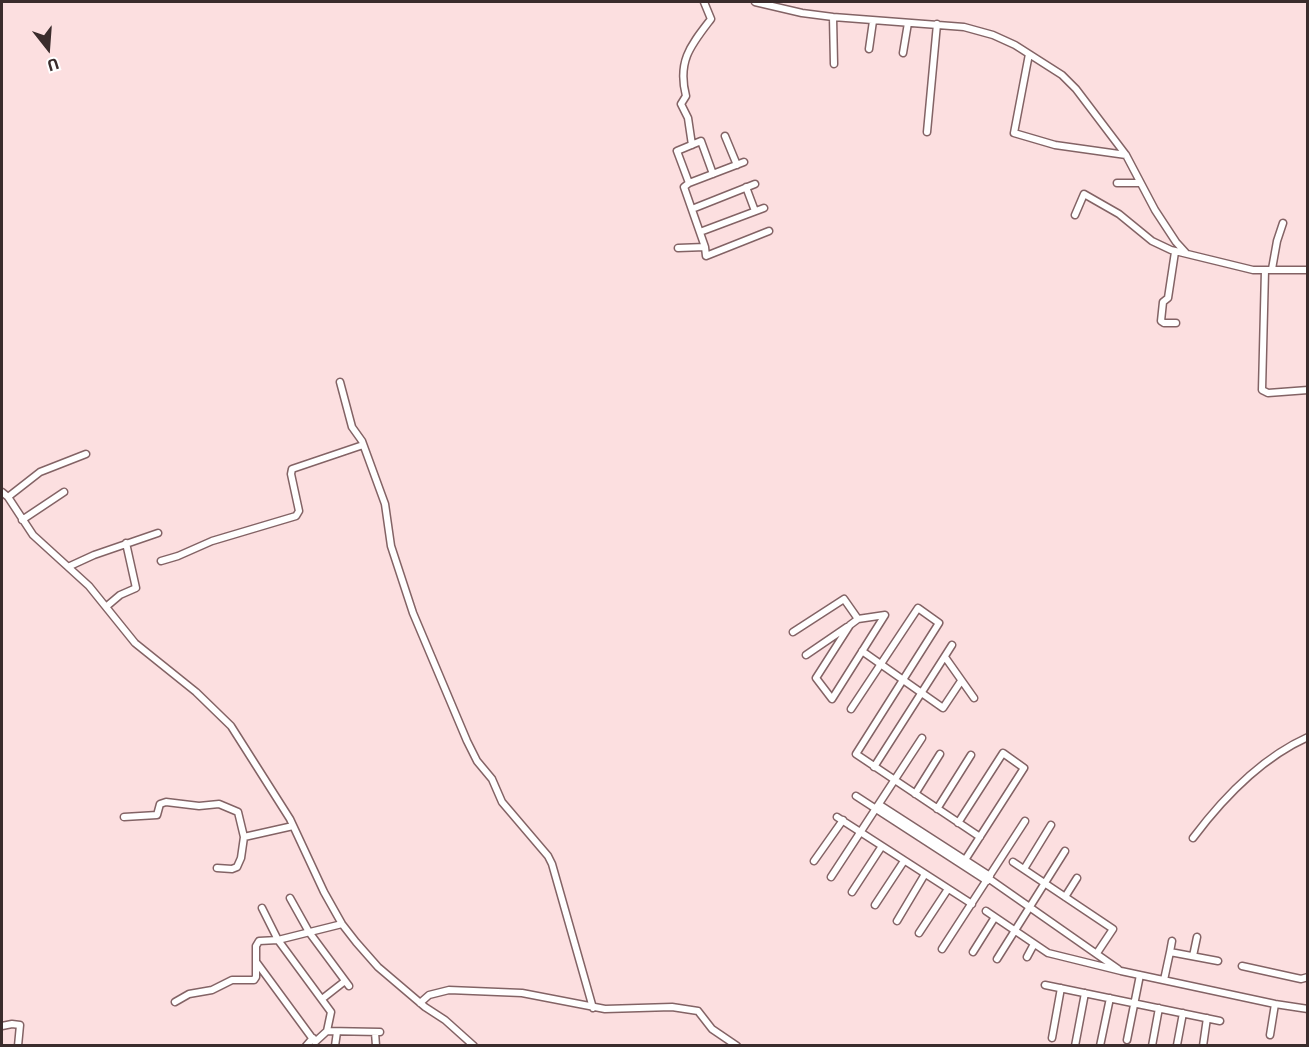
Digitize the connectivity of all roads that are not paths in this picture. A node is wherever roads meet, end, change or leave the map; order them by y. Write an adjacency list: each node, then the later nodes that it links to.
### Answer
1 (704, 2): 13 (street)
2 (755, 2): 3 (street)
3 (833, 17): 4 (street); 10 (street)
4 (873, 21): 5 (street); 7 (street)
5 (908, 23): 6 (street); 8 (street)
6 (937, 24): 9 (street); 11 (street)
7 (869, 49)
8 (903, 53)
9 (1029, 54): 14 (street); 14 (street)
10 (834, 64)
11 (927, 132)
12 (724, 136): 16 (street)
13 (692, 145): 17 (street); 18 (street)
14 (1126, 155): 20 (street)
15 (744, 162): 16 (street)
16 (737, 165): 17 (street)
17 (714, 174): 18 (street)
18 (689, 183): 24 (street)
19 (1117, 183): 20 (street)
20 (1140, 183): 33 (street)
21 (755, 184): 22 (street)
22 (746, 188): 24 (street); 25 (street)
23 (764, 208): 25 (street)
24 (692, 209): 29 (street)
25 (755, 211): 29 (street)
26 (1075, 214): 32 (street)
27 (1283, 223): 34 (street)
28 (769, 231): 30 (street)
29 (700, 232): 30 (street)
30 (705, 247): 31 (street)
31 (678, 248)
32 (1174, 252): 33 (street); 36 (street)
33 (1186, 253): 34 (street)
34 (1269, 270): 35 (street); 38 (street)
35 (1308, 270)
36 (1176, 323)
37 (340, 382): 39 (street)
38 (1308, 390)
39 (363, 445): 47 (street); 137 (street)
40 (86, 454): 43 (street)
41 (2, 492): 43 (street)
42 (64, 492): 44 (street)
43 (8, 497): 44 (street)
44 (22, 520): 48 (street)
45 (158, 533): 46 (street)
46 (126, 543): 48 (street); 49 (street)
47 (161, 561)
48 (70, 566): 49 (street)
49 (107, 606): 77 (street)
50 (858, 619): 51 (street); 52 (street); 54 (street)
51 (850, 625): 54 (street); 55 (street)
52 (793, 632)
53 (952, 645): 56 (street)
54 (862, 651): 57 (street)
55 (806, 655)
56 (945, 657): 59 (street); 60 (street)
57 (881, 664): 58 (street); 58 (street); 62 (street)
58 (903, 679): 60 (street); 67 (street)
59 (961, 681): 60 (street); 61 (street)
60 (922, 693): 67 (street)
61 (974, 698)
62 (851, 709)
63 (1308, 737): 81 (street)
64 (922, 738): 68 (street)
65 (940, 754): 69 (street)
66 (971, 755): 72 (street)
67 (874, 766): 68 (street)
68 (894, 781): 69 (street); 71 (street)
69 (915, 794): 72 (street)
70 (856, 796): 71 (street)
71 (878, 807): 78 (street); 84 (street); 92 (street)
72 (937, 809): 75 (street)
73 (124, 817): 79 (street)
74 (1025, 821): 92 (street)
75 (958, 823): 80 (street); 80 (street)
76 (1051, 825): 89 (street)
77 (293, 826): 79 (street); 106 (street)
78 (861, 833): 82 (street); 85 (street); 91 (street)
79 (244, 837): 88 (street)
80 (980, 837): 84 (street)
81 (1193, 838)
82 (882, 846): 86 (street); 96 (street)
83 (1065, 851): 94 (street)
84 (965, 860): 92 (street)
85 (814, 861)
86 (904, 861): 90 (street); 100 (street)
87 (1013, 862): 89 (street)
88 (217, 868)
89 (1024, 869): 94 (street)
90 (925, 874): 95 (street); 105 (street)
91 (831, 878)
92 (988, 878): 99 (street); 101 (street)
93 (1077, 879): 97 (street)
94 (1045, 883): 97 (street); 101 (street)
95 (948, 889): 99 (street); 109 (street)
96 (852, 892)
97 (1065, 897): 117 (street)
98 (290, 898): 108 (street)
99 (972, 904): 114 (street)
100 (875, 905)
101 (1030, 907): 107 (street); 117 (street)
102 (262, 908): 111 (street)
103 (986, 911): 104 (street)
104 (995, 917): 107 (street); 116 (street)
105 (897, 921)
106 (342, 924): 108 (street); 134 (street)
107 (1016, 931): 113 (street); 120 (street)
108 (309, 932): 111 (street); 132 (street)
109 (919, 933)
110 (1197, 937): 118 (street)
111 (278, 940): 122 (street); 132 (street)
112 (1172, 941): 115 (street)
113 (1035, 944): 119 (street); 124 (street)
114 (942, 949)
115 (1170, 951): 118 (street); 127 (street)
116 (973, 952)
117 (1097, 953): 124 (street)
118 (1193, 956): 121 (street)
119 (1027, 957)
120 (997, 959)
121 (1218, 961)
122 (256, 963): 133 (street); 147 (street)
123 (1242, 966): 126 (street)
124 (1121, 971): 125 (street)
125 (1140, 975): 127 (street); 135 (street)
126 (1308, 977)
127 (1164, 980): 136 (street)
128 (1045, 985): 129 (street)
129 (1061, 988): 130 (street); 148 (street)
130 (1085, 993): 131 (street); 157 (street)
131 (1110, 998): 135 (street); 158 (street)
132 (322, 999): 144 (street)
133 (175, 1002)
134 (420, 1003): 137 (street); 155 (street)
135 (1135, 1003): 138 (street); 149 (street)
136 (1275, 1004): 139 (street); 146 (street)
137 (593, 1008): 156 (street)
138 (1159, 1008): 140 (street); 159 (street)
139 (1308, 1009)
140 (1183, 1013): 141 (street); 150 (street)
141 (1207, 1018): 142 (street); 160 (street)
142 (1220, 1021)
143 (2, 1026): 151 (street)
144 (327, 1032): 145 (street); 147 (street)
145 (337, 1032): 153 (street); 154 (street)
146 (1270, 1035)
147 (313, 1038): 152 (street)
148 (1052, 1038)
149 (1127, 1040)
150 (1177, 1045)
151 (18, 1046)
152 (306, 1046)
153 (335, 1046)
154 (376, 1046)
155 (474, 1046)
156 (737, 1046)
157 (1075, 1046)
158 (1100, 1046)
159 (1152, 1046)
160 (1203, 1046)

